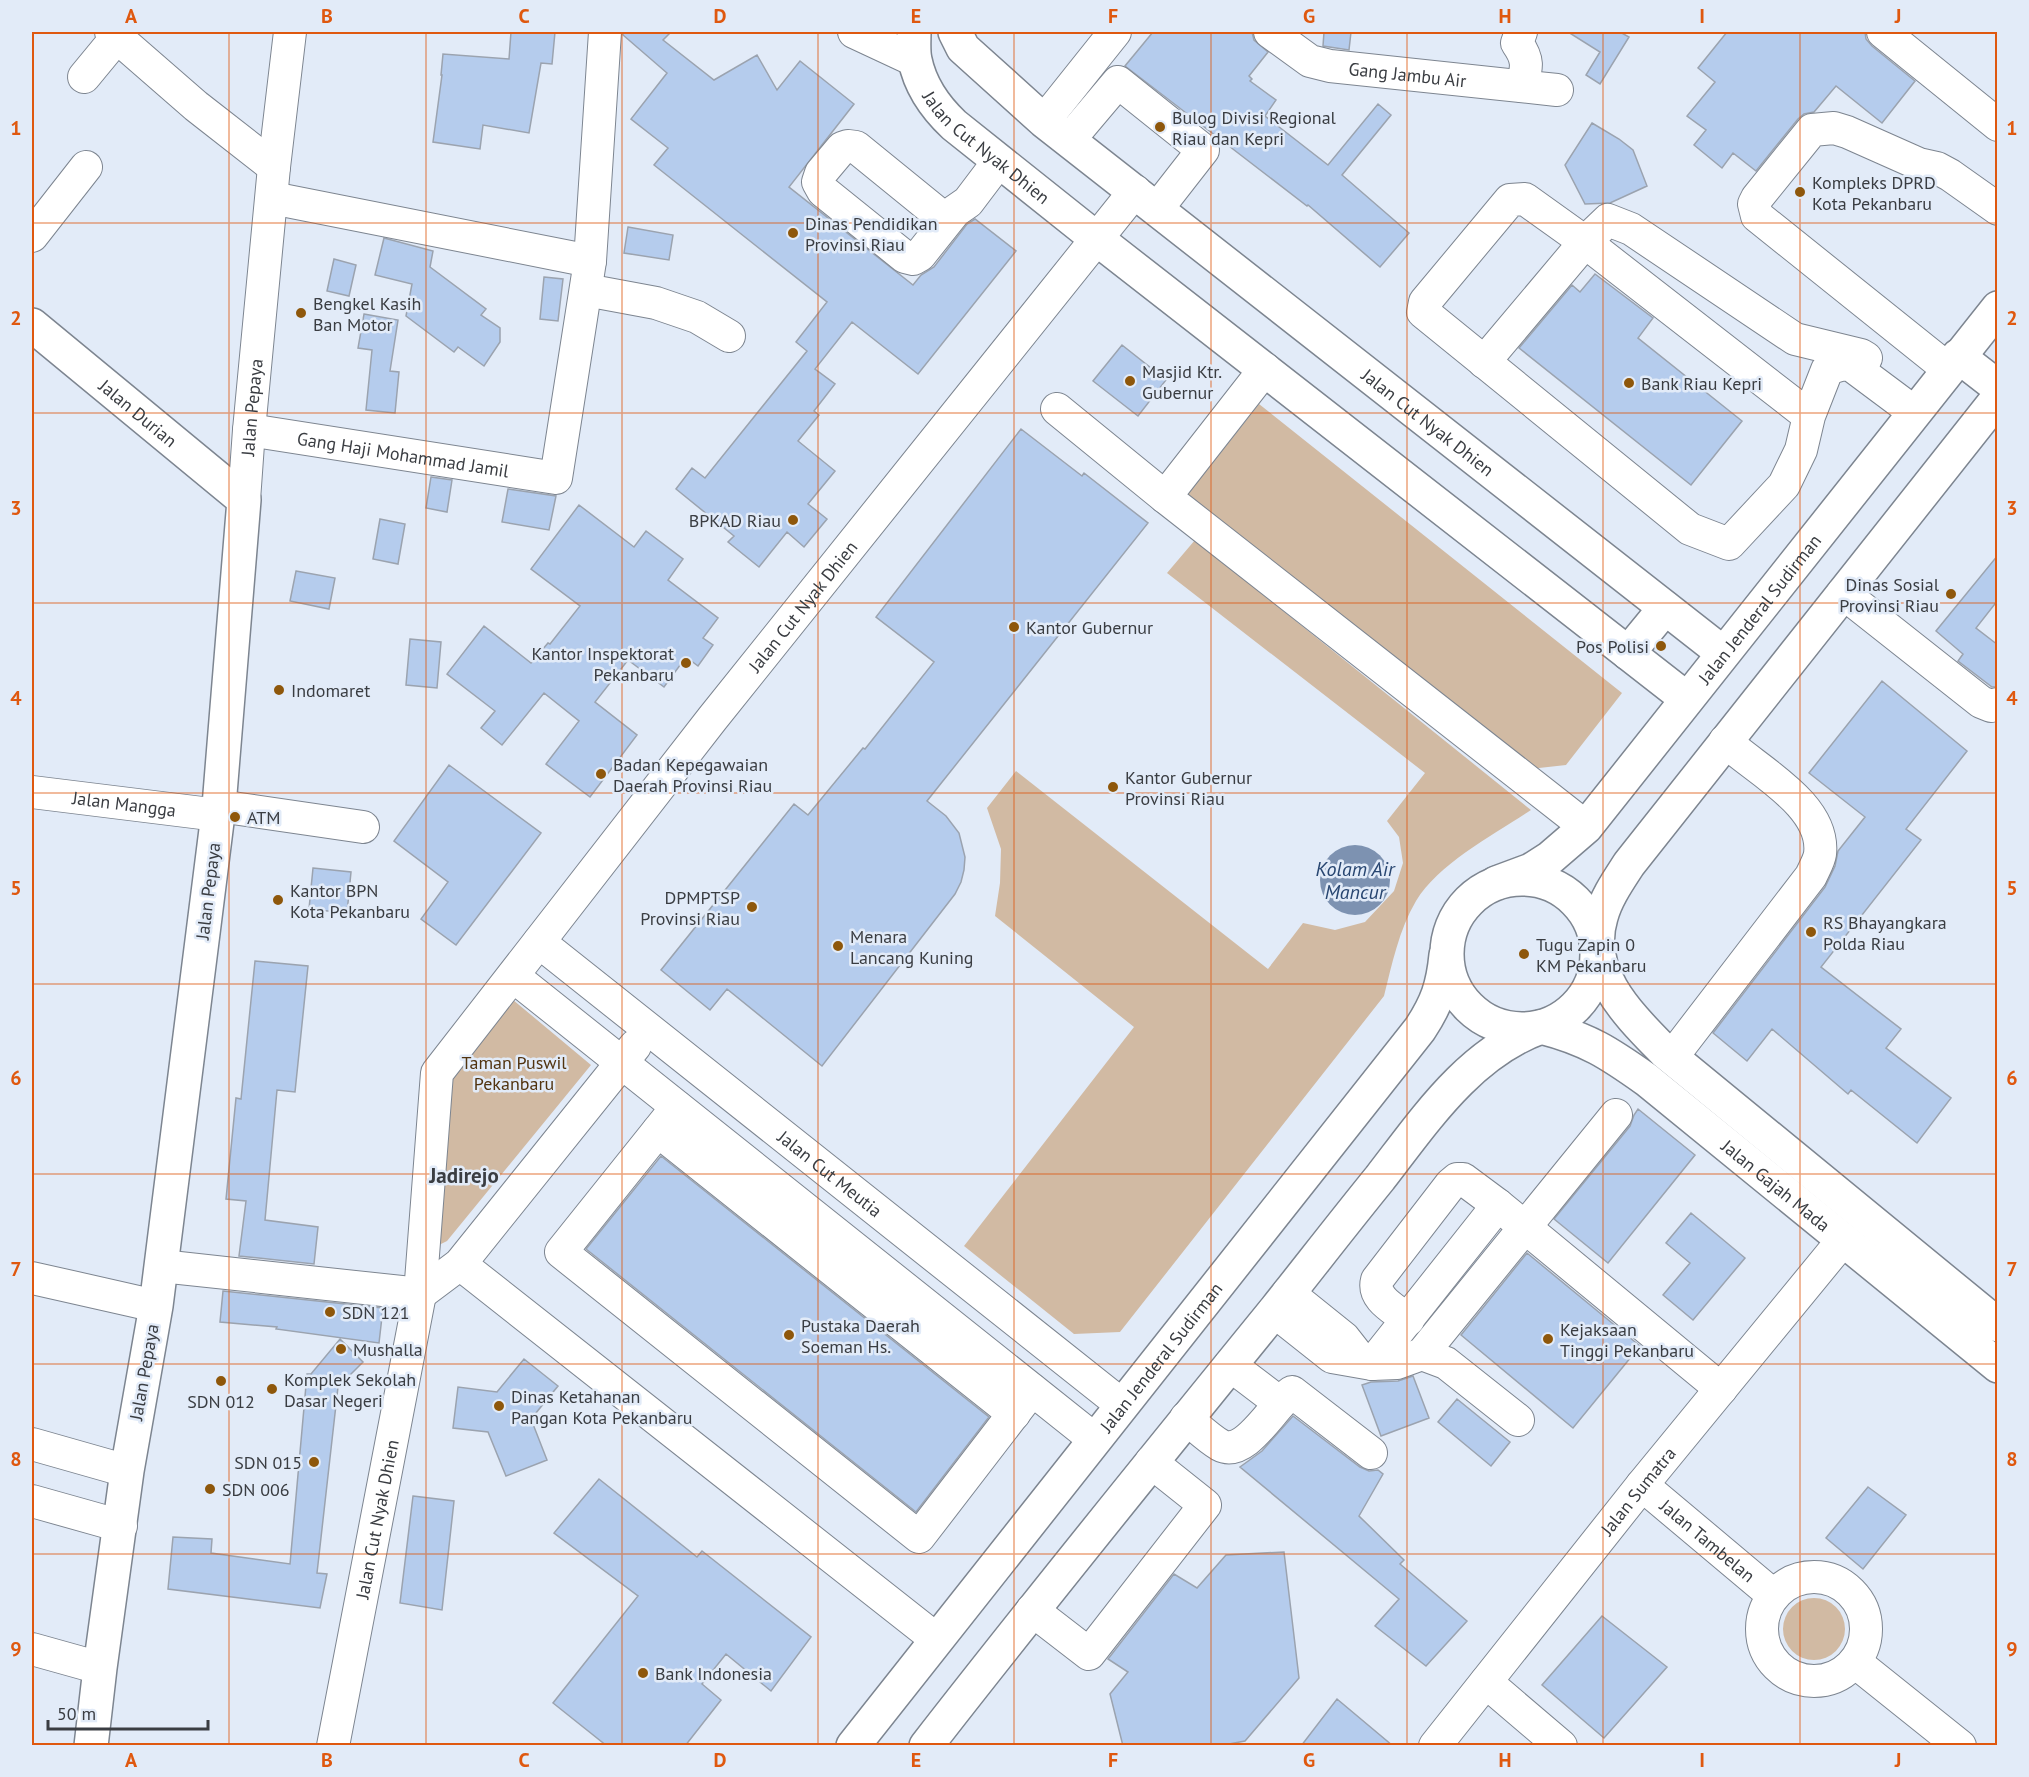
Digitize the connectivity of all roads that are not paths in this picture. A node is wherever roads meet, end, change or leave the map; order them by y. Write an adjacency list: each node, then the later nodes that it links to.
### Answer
1 (290, 32): 18 (street, Jalan Pepaya)
2 (605, 32): 28 (street)
3 (854, 32): 10 (street)
4 (955, 32): 15 (main road, Jalan Cut Nyak Dhien)
5 (1115, 32): 15 (street)
6 (1270, 32): 12 (street, Gang Jambu Air)
7 (1521, 32): 12 (street)
8 (1883, 32): 14 (street)
9 (114, 34): 11 (street); 18 (street)
10 (914, 46): 16 (main road, Jalan Cut Nyak Dhien)
11 (84, 76)
12 (1522, 86): 13 (street, Gang Jambu Air)
13 (1557, 90)
14 (1998, 125)
15 (1056, 131): 21 (main road, Jalan Cut Nyak Dhien); 21 (street)
16 (999, 161): 23 (street); 26 (main road, Jalan Cut Nyak Dhien)
17 (1919, 164): 22 (street); 24 (street); 33 (street)
18 (274, 166): 20 (street, Jalan Pepaya)
19 (86, 167): 25 (street)
20 (272, 198): 28 (street); 40 (street, Jalan Pepaya)
21 (1146, 200): 26 (street, Jalan Cut Nyak Dhien); 44 (main road, Jalan Cut Nyak Dhien)
22 (1998, 209)
23 (947, 221)
24 (1998, 228)
25 (32, 236)
26 (1097, 239): 34 (main road, Jalan Cut Nyak Dhien); 55 (street, Jalan Cut Nyak Dhien)
27 (1585, 242): 32 (street); 32 (street); 37 (street); 39 (street)
28 (588, 275): 31 (street); 40 (street, Gang Haji Mohammad Jamil)
29 (1998, 308): 33 (main road, Jalan Jenderal Sudirman)
30 (32, 325): 42 (main road, Jalan Durian)
31 (729, 336)
32 (1484, 362): 39 (street)
33 (1953, 362): 35 (main road); 37 (main road, Jalan Jenderal Sudirman)
34 (1264, 369): 41 (street); 45 (main road, Jalan Cut Nyak Dhien)
35 (1998, 387)
36 (1998, 398): 43 (main road)
37 (1919, 406): 39 (street); 46 (main road, Jalan Jenderal Sudirman)
38 (1057, 409): 41 (street)
39 (1809, 416)
40 (249, 430): 42 (street, Jalan Pepaya)
41 (1165, 497): 53 (street)
42 (244, 500): 51 (main road, Jalan Pepaya)
43 (1843, 593): 48 (street); 49 (main road)
44 (1665, 608): 45 (main road); 46 (main road, Jalan Cut Nyak Dhien)
45 (1628, 653): 47 (main road, Jalan Cut Nyak Dhien)
46 (1723, 653): 47 (main road, Jalan Jenderal Sudirman)
47 (1687, 699): 53 (main road, Jalan Jenderal Sudirman)
48 (1998, 704)
49 (1725, 741): 56 (main road); 61 (street)
50 (32, 792): 51 (street, Jalan Mangga)
51 (219, 811): 52 (street, Jalan Mangga); 70 (main road, Jalan Pepaya)
52 (363, 827)
53 (1586, 827): 54 (main road, Jalan Jenderal Sudirman)
54 (1496, 883): 56 (main road); 57 (main road)
55 (539, 942): 58 (street, Jalan Cut Nyak Dhien); 60 (street, Jalan Cut Meutia)
56 (1597, 948): 59 (main road); 61 (main road, Jalan Gajah Mada)
57 (1446, 955): 59 (main road); 85 (main road, Jalan Jenderal Sudirman)
58 (513, 976): 62 (street); 72 (street, Jalan Cut Nyak Dhien)
59 (1541, 1027): 68 (main road, Jalan Gajah Mada); 73 (main road)
60 (648, 1029): 62 (street); 85 (street, Jalan Cut Meutia)
61 (1672, 1057): 74 (main road, Jalan Gajah Mada)
62 (621, 1062): 63 (street); 69 (street)
63 (677, 1107): 65 (street); 83 (street)
64 (1616, 1115): 67 (street)
65 (658, 1131): 83 (street); 83 (street)
66 (1498, 1205): 67 (street); 76 (street); 76 (street)
67 (1526, 1228): 78 (street); 82 (street)
68 (1843, 1240): 74 (main road, Jalan Gajah Mada); 82 (street, Jalan Sumatra)
69 (460, 1264): 72 (street); 98 (street)
70 (161, 1266): 72 (street); 75 (main road, Jalan Pepaya)
71 (32, 1278): 75 (street)
72 (420, 1294): 104 (street, Jalan Cut Nyak Dhien)
73 (1281, 1302): 79 (street); 80 (main road)
74 (1944, 1302): 77 (main road, Jalan Gajah Mada); 81 (main road, Jalan Gajah Mada)
75 (156, 1306): 92 (main road, Jalan Pepaya)
76 (1408, 1320): 79 (street)
77 (1998, 1325)
78 (1422, 1354): 79 (street); 87 (street)
79 (1367, 1363)
80 (1230, 1365): 84 (street); 86 (main road)
81 (1998, 1366)
82 (1721, 1389): 93 (street, Jalan Sumatra)
83 (1023, 1402): 88 (street)
84 (1280, 1403): 86 (street); 90 (street)
85 (1122, 1405): 88 (main road, Jalan Jenderal Sudirman)
86 (1186, 1418): 91 (main road)
87 (1518, 1420)
88 (1094, 1440): 98 (main road, Jalan Jenderal Sudirman)
89 (32, 1444): 92 (street)
90 (1371, 1453)
91 (1151, 1462): 97 (main road); 97 (street)
92 (127, 1471): 95 (main road, Jalan Pepaya)
93 (1642, 1485): 96 (street, Jalan Tambelan); 102 (street, Jalan Sumatra)
94 (32, 1501): 95 (street)
95 (121, 1526): 101 (main road, Jalan Pepaya)
96 (1773, 1595): 100 (street); 100 (street)
97 (1032, 1610): 106 (main road)
98 (936, 1639): 105 (main road, Jalan Jenderal Sudirman)
99 (32, 1649): 101 (street)
100 (1855, 1662): 109 (street)
101 (99, 1668): 103 (main road, Jalan Pepaya)
102 (1486, 1682): 107 (street, Jalan Sumatra); 108 (street)
103 (91, 1746)
104 (333, 1746)
105 (853, 1746)
106 (926, 1746)
107 (1435, 1746)
108 (1562, 1746)
109 (1960, 1746)

